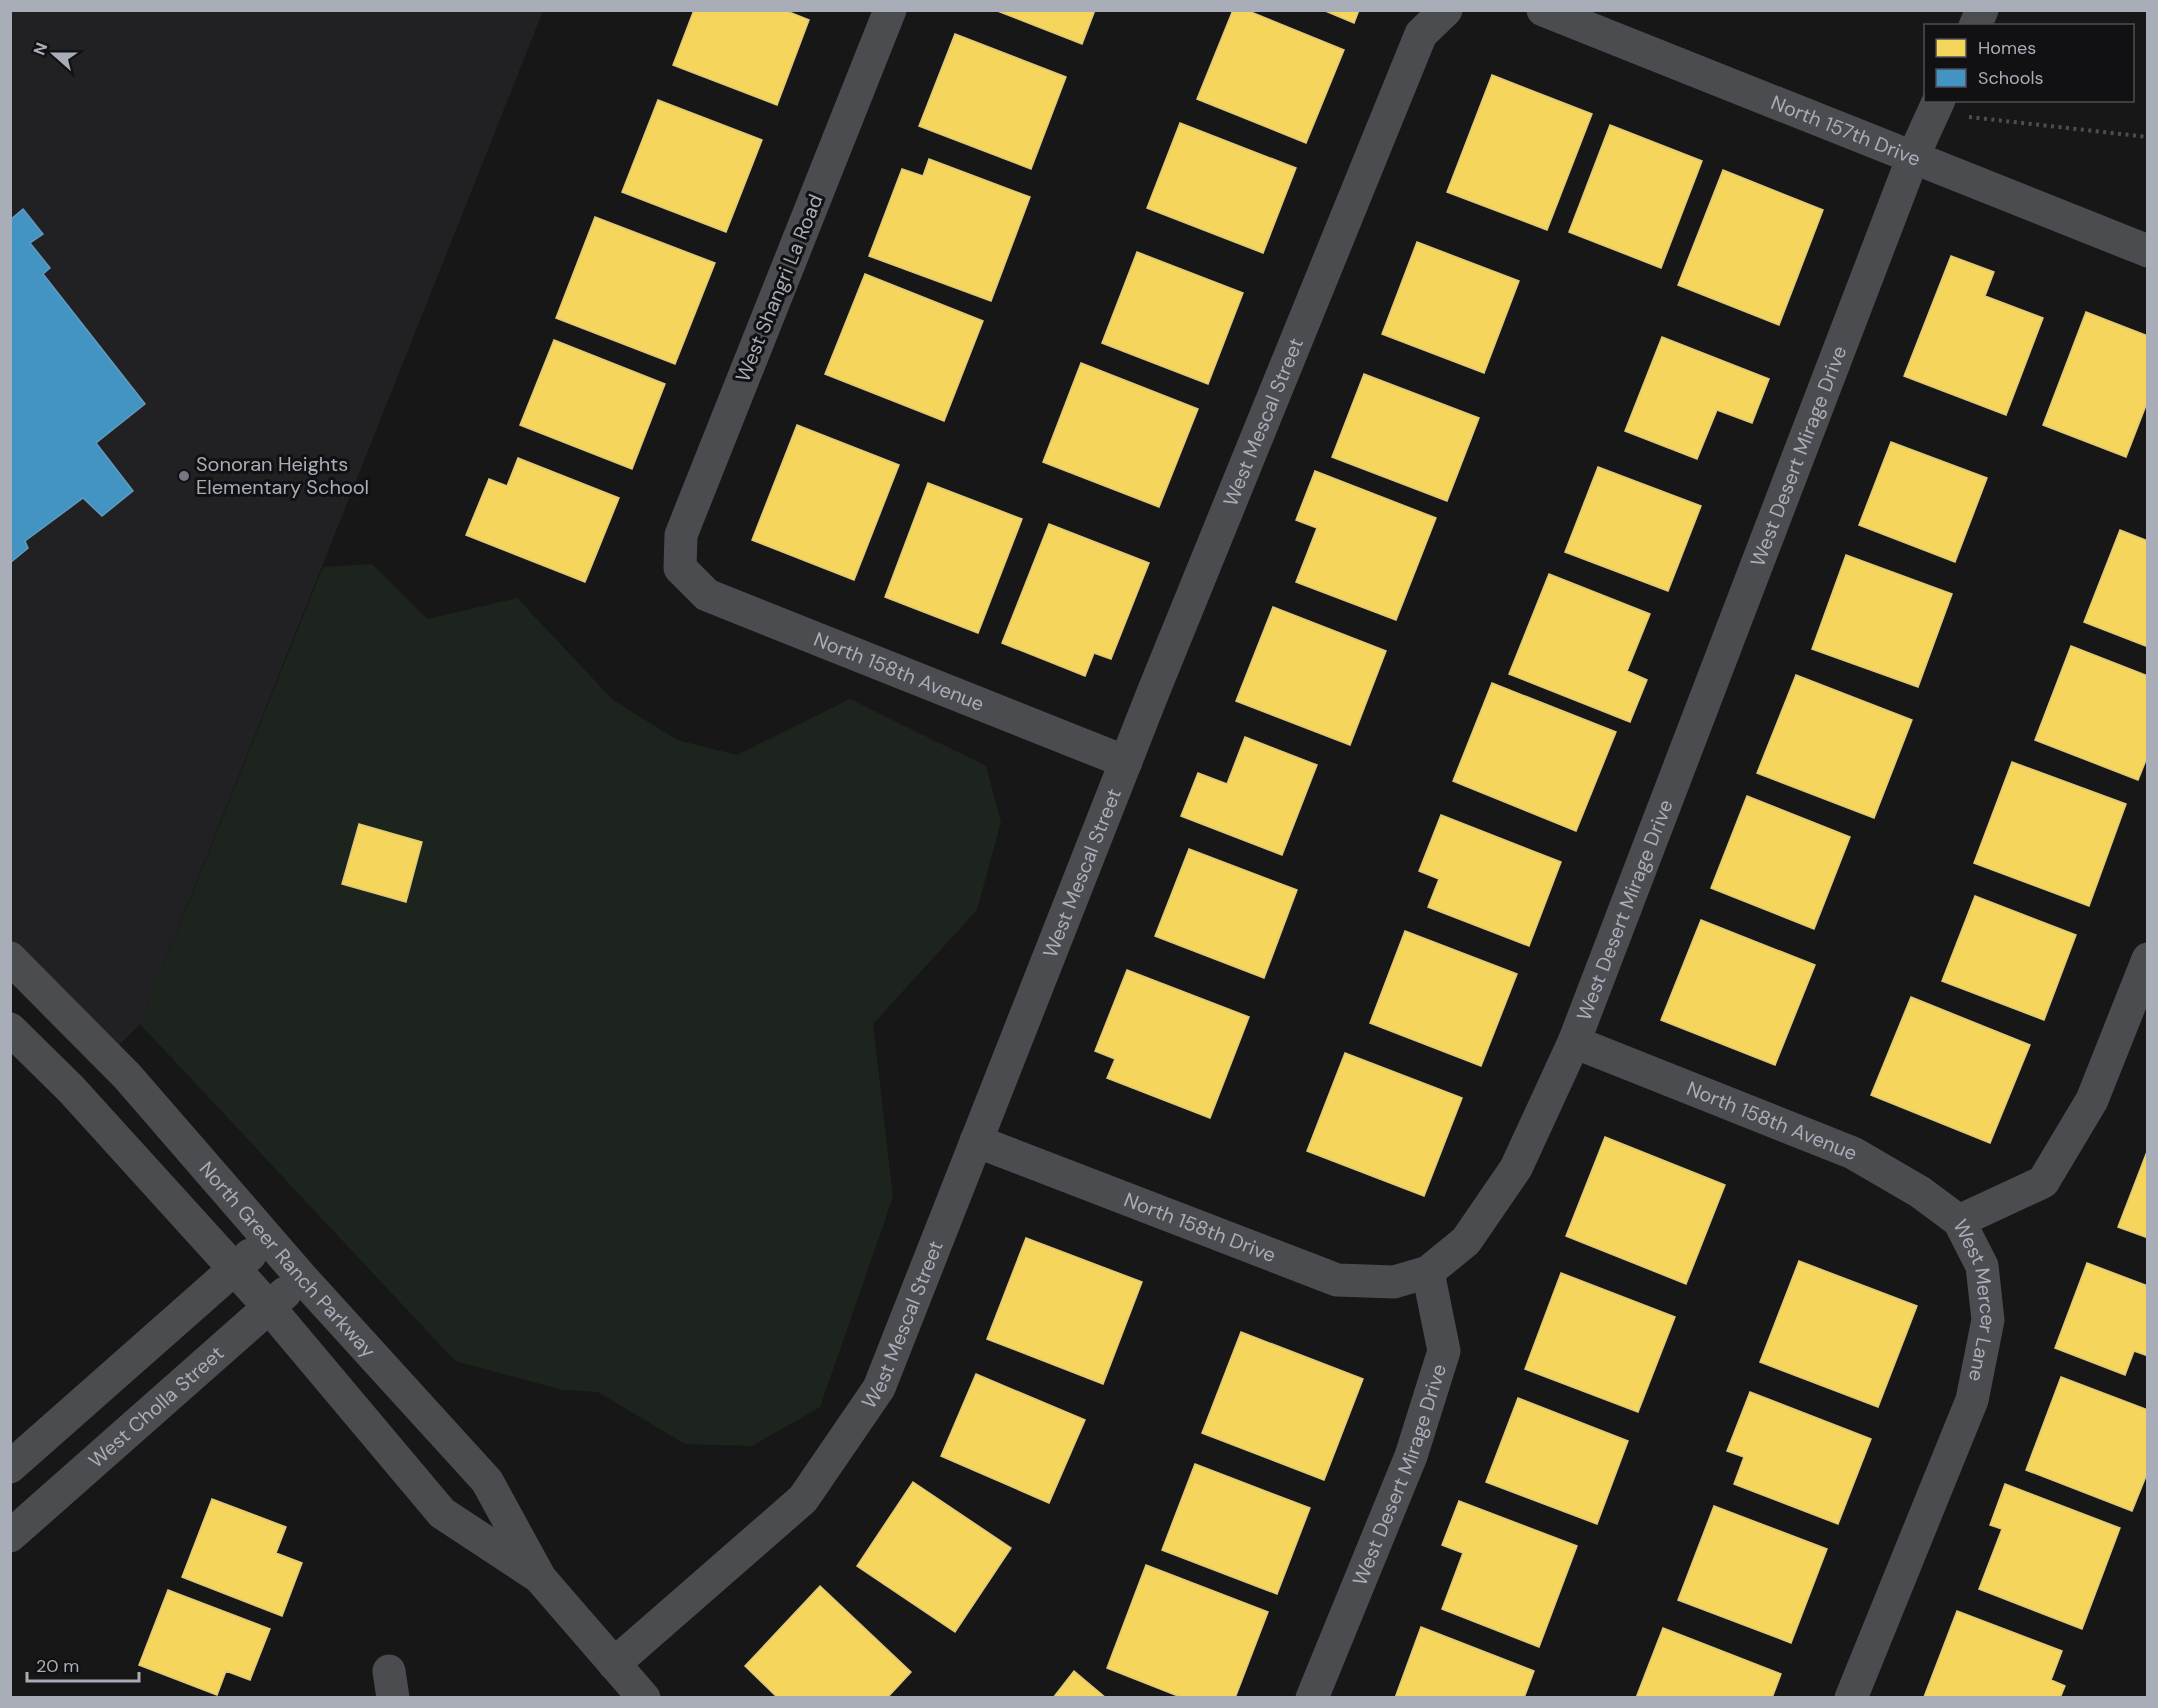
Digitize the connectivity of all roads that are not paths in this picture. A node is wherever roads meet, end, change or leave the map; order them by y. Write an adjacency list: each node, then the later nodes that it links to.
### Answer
1 (890, 10): 9 (street, West Shangri La Road)
2 (1446, 10): 10 (street, West Mescal Street)
3 (1543, 10): 7 (street, North 157th Drive)
4 (1982, 10): 5 (street)
5 (1976, 24)
6 (1938, 102): 7 (street, West Desert Mirage Drive)
7 (1913, 156): 8 (street, North 157th Drive); 14 (street, West Desert Mirage Drive)
8 (2148, 251)
9 (680, 568): 10 (street, North 158th Avenue)
10 (1125, 762): 15 (street, West Mescal Street)
11 (10, 958): 17 (street, North Greer Ranch Parkway)
12 (2148, 959): 16 (street, West Mercer Lane)
13 (10, 1029): 18 (street, North Greer Ranch Parkway)
14 (1574, 1042): 16 (street, North 158th Avenue); 19 (street, West Desert Mirage Drive)
15 (976, 1141): 19 (street, North 158th Drive); 25 (street, West Mescal Street)
16 (1959, 1221): 28 (street, West Mercer Lane)
17 (270, 1238): 18 (street); 20 (street, North Greer Ranch Parkway)
18 (234, 1269): 21 (street, North Greer Ranch Parkway); 22 (street)
19 (1428, 1272): 27 (street, West Desert Mirage Drive)
20 (303, 1279): 21 (street, West Cholla Street); 24 (street, North Greer Ranch Parkway)
21 (268, 1306): 23 (street, West Cholla Street); 24 (street, North Greer Ranch Parkway)
22 (10, 1467)
23 (10, 1536)
24 (540, 1578): 25 (street, North Greer Ranch Parkway)
25 (614, 1664): 26 (street, North Greer Ranch Parkway)
26 (644, 1698)
27 (1312, 1698)
28 (1851, 1698)

